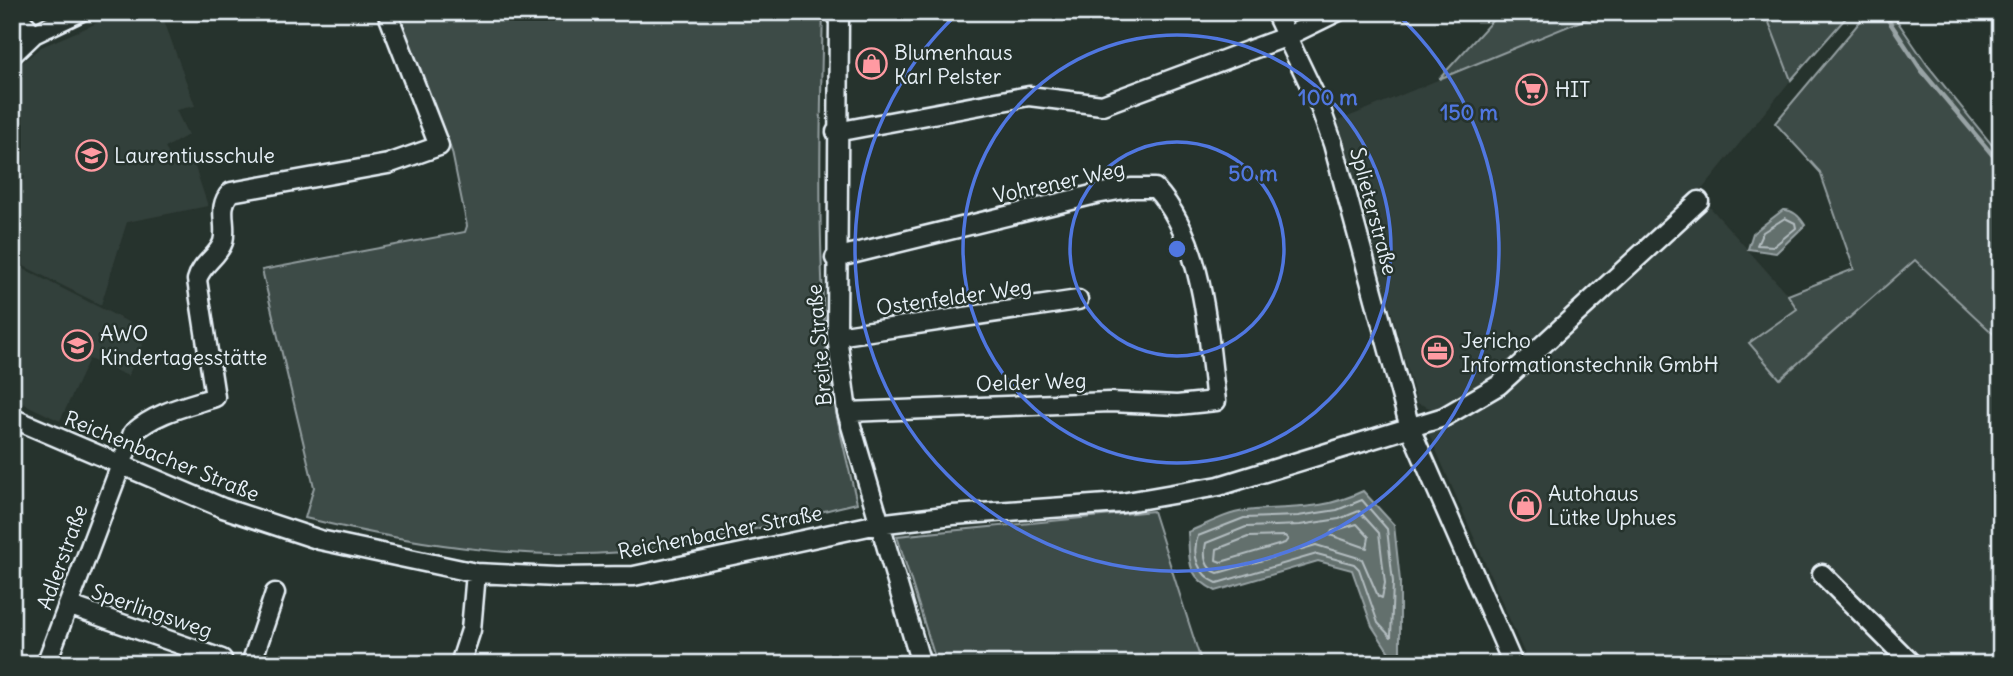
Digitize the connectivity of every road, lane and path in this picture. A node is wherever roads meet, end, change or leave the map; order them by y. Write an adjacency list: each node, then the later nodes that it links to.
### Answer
1 (13, 12): 7 (street)
2 (80, 12): 7 (street)
3 (387, 12): 19 (street, Adlerstraße)
4 (839, 12): 10 (street, Breite Straße)
5 (1275, 12): 8 (street, Splieterstraße)
6 (1337, 12): 8 (street)
7 (34, 34): 9 (street)
8 (1288, 36): 10 (street); 18 (street, Splieterstraße)
9 (12, 55)
10 (836, 132): 12 (street, Breite Straße)
11 (1699, 201): 18 (street)
12 (835, 258): 14 (street, Breite Straße); 15 (street, Vohrener Weg)
13 (1078, 300): 14 (street, Ostenfelder Weg)
14 (836, 336): 16 (street, Breite Straße)
15 (1216, 401): 16 (street, Oelder Weg)
16 (847, 412): 20 (street, Breite Straße)
17 (12, 418): 19 (street, Reichenbacher Straße)
18 (1410, 428): 20 (street, Reichenbacher Straße); 30 (street, Splieterstraße)
19 (120, 466): 21 (street, Reichenbacher Straße); 24 (street, Adlerstraße)
20 (878, 524): 21 (street, Reichenbacher Straße); 29 (street, Breite Straße)
21 (476, 573): 28 (street)
22 (1822, 574): 31 (street)
23 (275, 593): 27 (street)
24 (68, 606): 25 (street, Sperlingsweg); 26 (street, Adlerstraße)
25 (226, 662)
26 (46, 664)
27 (251, 664)
28 (460, 664)
29 (921, 664)
30 (1513, 664)
31 (1912, 664)

